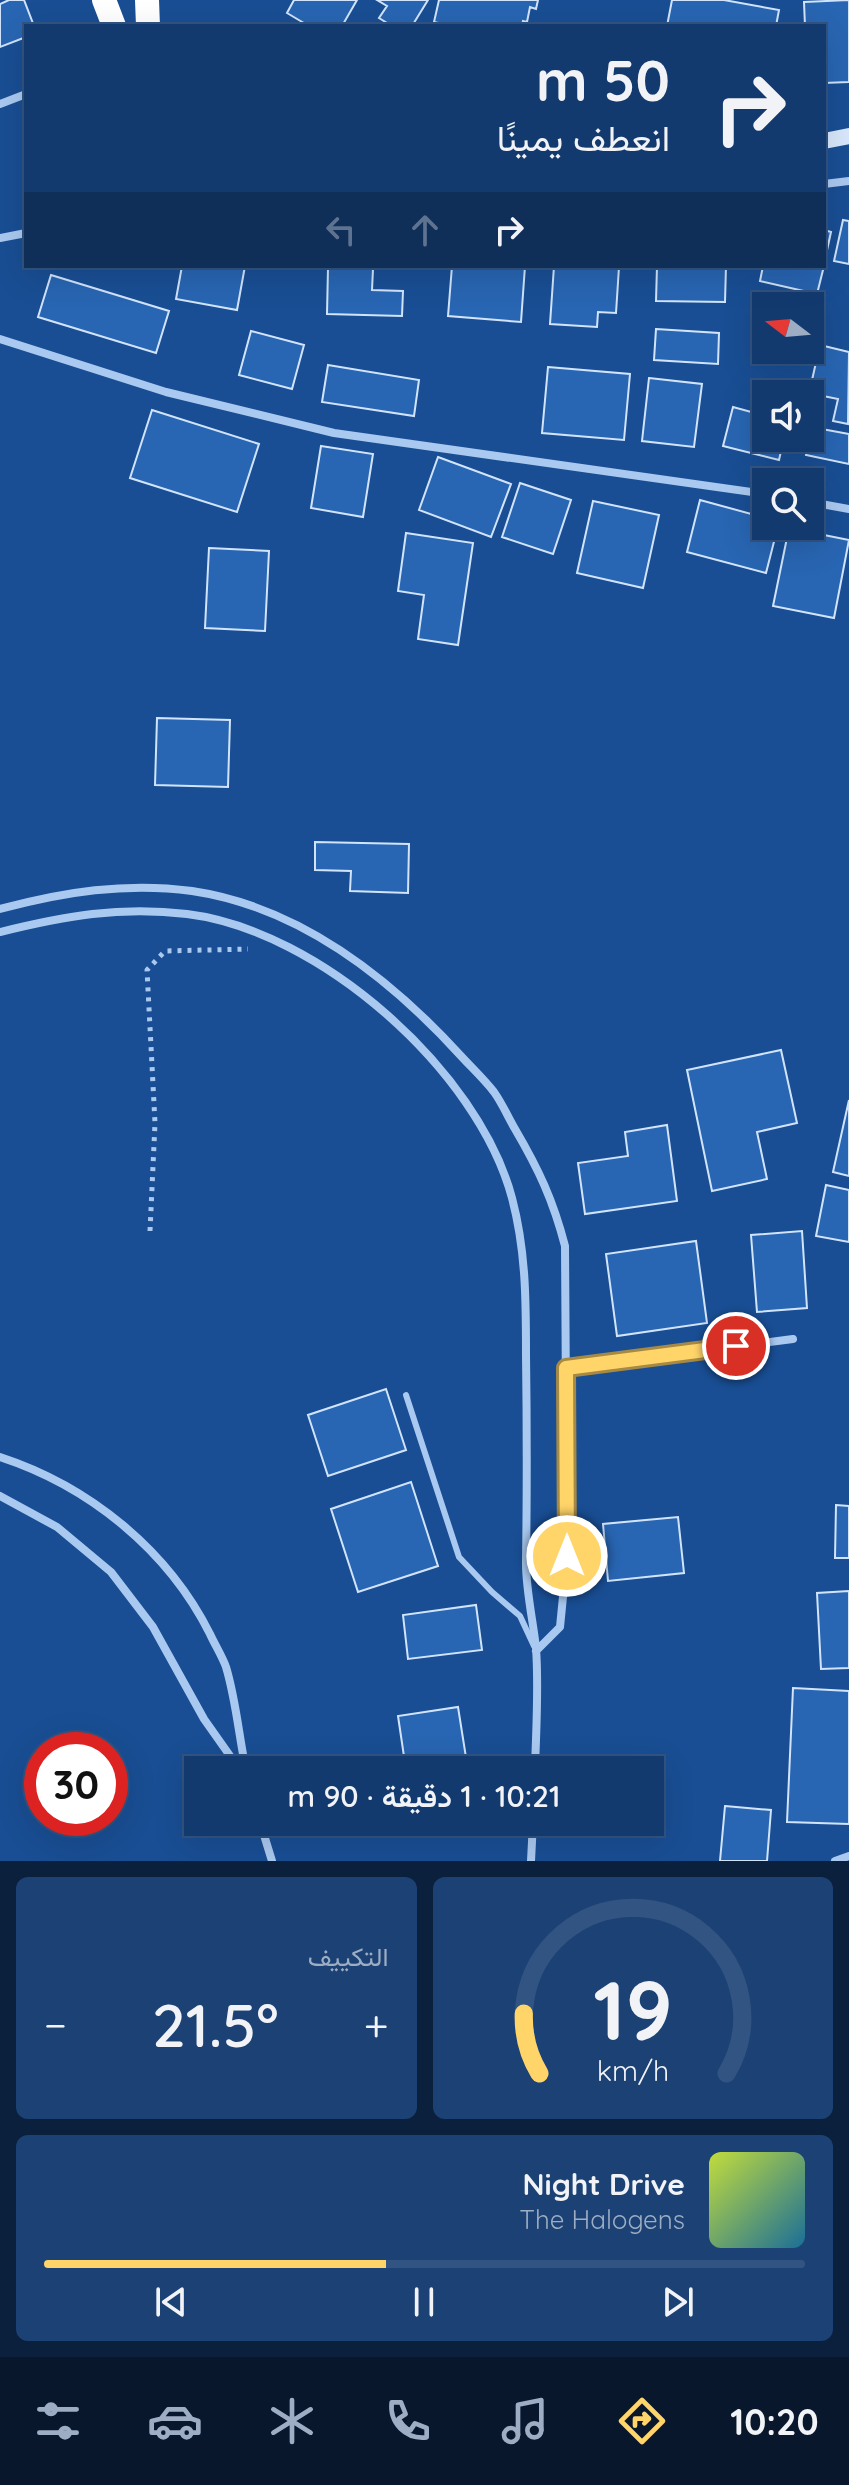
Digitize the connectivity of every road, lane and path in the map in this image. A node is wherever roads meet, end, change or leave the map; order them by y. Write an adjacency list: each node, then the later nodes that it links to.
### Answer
1 (104, 0): 3 (highway)
2 (147, 0): 4 (highway)
3 (113, 24)
4 (148, 24)
5 (24, 95): 6 (street)
6 (0, 104)
7 (849, 136): 8 (street)
8 (826, 141)
9 (849, 181): 10 (street)
10 (826, 184)
11 (24, 233): 12 (street)
12 (0, 238)
13 (0, 339): 14 (street)
14 (752, 492)
15 (824, 505): 16 (street)
16 (849, 509)
17 (0, 909): 22 (street)
18 (0, 932): 19 (street)
19 (280, 943): 20 (path); 26 (street)
20 (150, 1231)
21 (793, 1339): 22 (street)
22 (566, 1368): 26 (street)
23 (406, 1395): 26 (lane)
24 (0, 1457): 28 (street)
25 (0, 1496): 27 (street)
26 (536, 1651): 29 (street)
27 (232, 1756)
28 (241, 1756)
29 (535, 1756)
30 (264, 1836): 33 (street)
31 (532, 1836): 34 (street)
32 (849, 1856): 35 (street)
33 (272, 1861)
34 (531, 1861)
35 (835, 1861)

